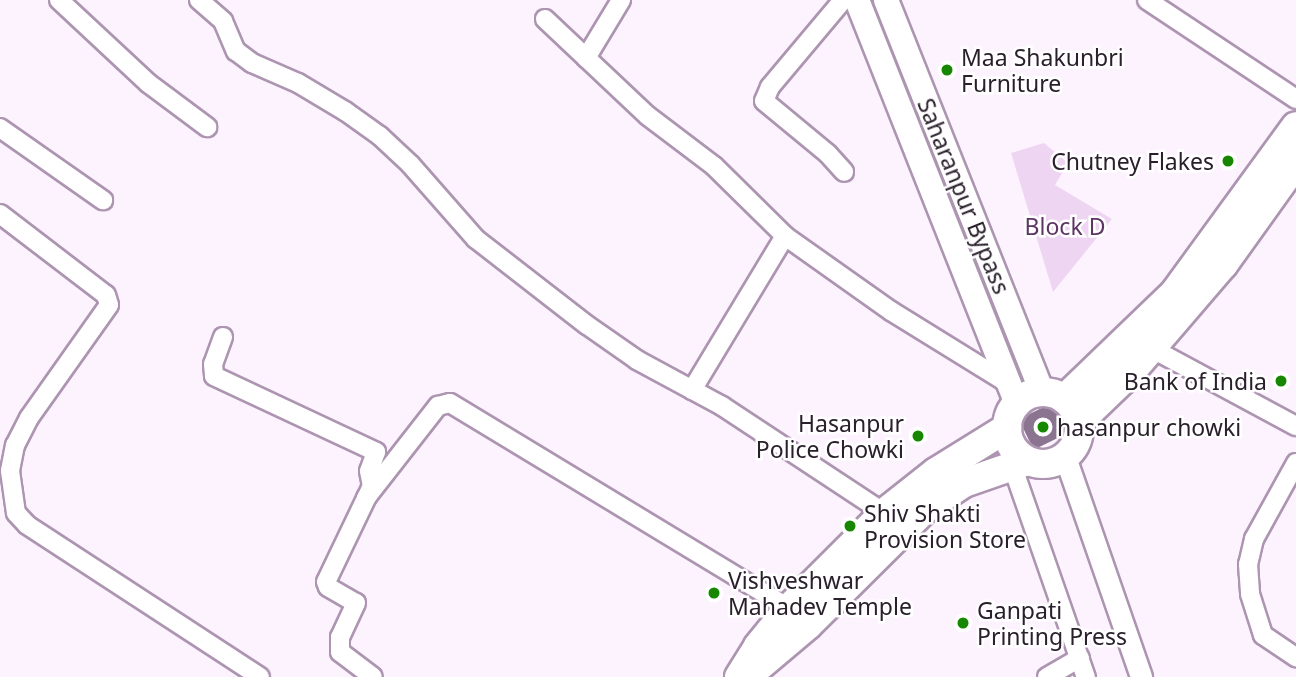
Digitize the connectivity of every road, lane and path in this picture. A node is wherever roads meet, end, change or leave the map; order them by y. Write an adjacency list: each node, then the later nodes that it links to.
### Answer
1 (59, 0): 12 (street)
2 (199, 0): 21 (street)
3 (621, 0): 9 (street)
4 (843, 0): 15 (street)
5 (857, 0): 22 (main road)
6 (886, 0): 22 (main road, Saharanpur Bypass)
7 (1147, 0): 10 (street)
8 (545, 19): 9 (street)
9 (586, 58): 18 (street)
10 (1296, 99)
11 (1296, 126): 22 (highway)
12 (207, 127)
13 (0, 128): 16 (street)
14 (1296, 163): 20 (highway)
15 (844, 172)
16 (103, 201)
17 (0, 214): 24 (street)
18 (785, 236): 21 (street); 22 (street)
19 (223, 337): 28 (street)
20 (1151, 348): 22 (highway); 23 (street)
21 (692, 390): 29 (street)
22 (1036, 405): 25 (highway); 26 (highway); 29 (highway)
23 (1296, 426)
24 (8, 440): 33 (street)
25 (1065, 457): 26 (highway); 39 (street)
26 (1020, 463): 32 (street); 36 (highway)
27 (1296, 463): 31 (street)
28 (366, 498): 30 (street); 34 (street)
29 (884, 513): 30 (highway)
30 (789, 608): 35 (highway)
31 (1296, 657)
32 (1080, 658): 37 (street); 38 (street)
33 (260, 677)
34 (373, 677)
35 (739, 677)
36 (746, 677)
37 (1047, 677)
38 (1086, 677)
39 (1141, 677)

